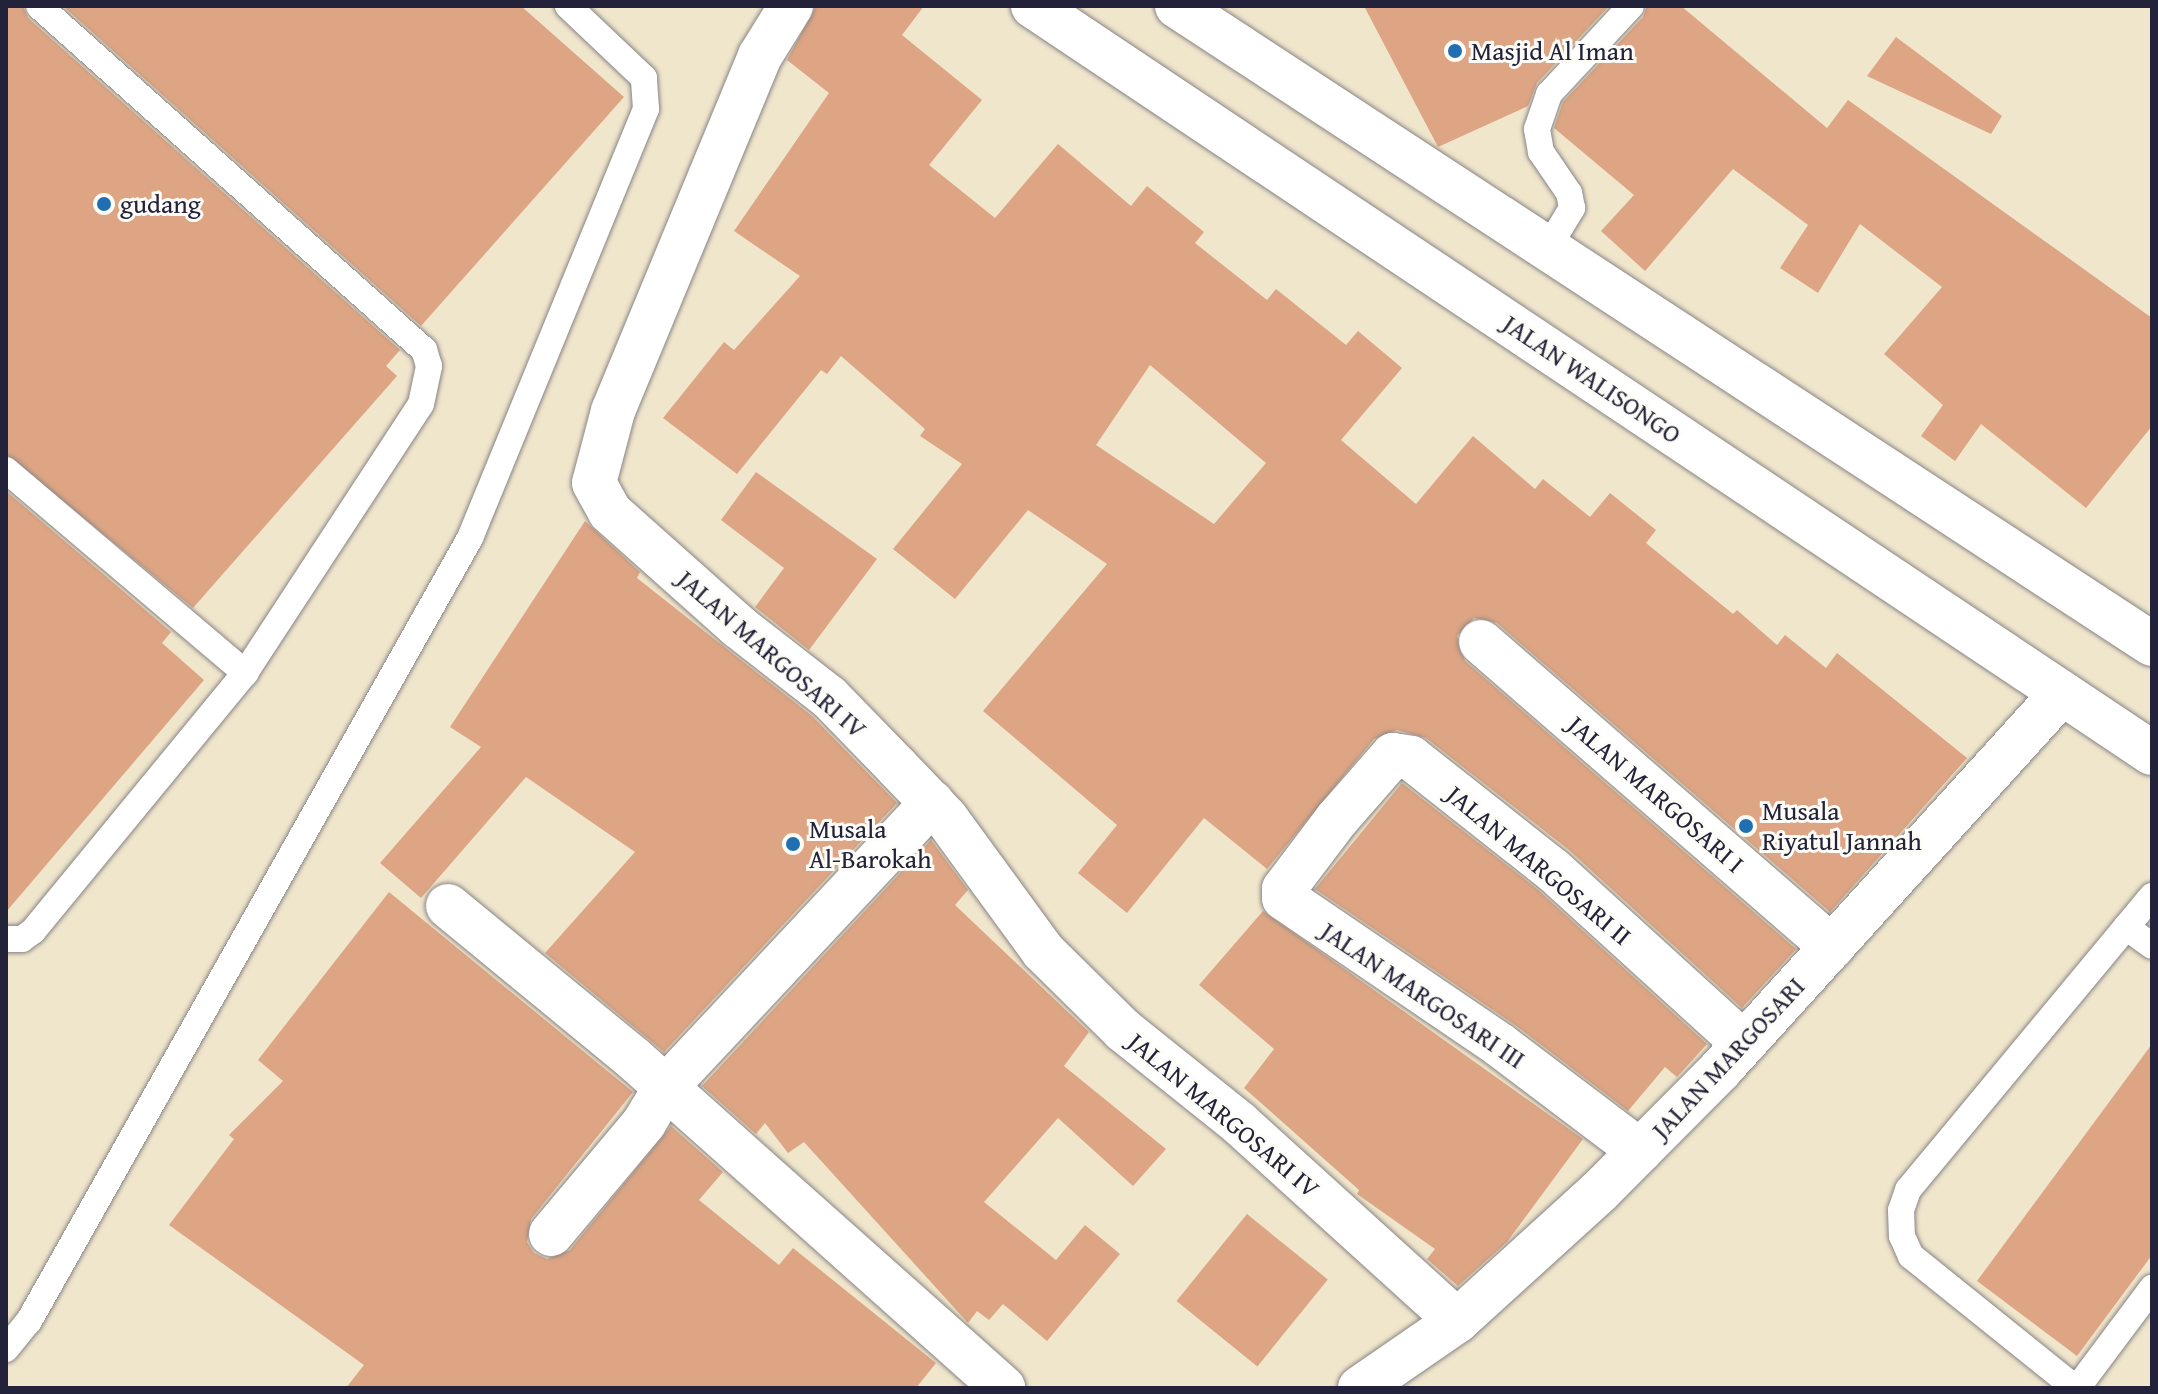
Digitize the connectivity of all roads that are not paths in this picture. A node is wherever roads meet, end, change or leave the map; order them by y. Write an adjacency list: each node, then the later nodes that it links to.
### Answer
1 (39, 6): 11 (lane)
2 (568, 6): 28 (lane)
3 (791, 6): 14 (main road, JALAN MARGOSARI IV)
4 (1033, 6): 12 (main road, JALAN WALISONGO)
5 (1177, 6): 7 (main road)
6 (1631, 6): 7 (lane)
7 (1548, 248): 10 (main road)
8 (6, 470): 11 (lane)
9 (1481, 642): 21 (main road, JALAN MARGOSARI I)
10 (2152, 644)
11 (245, 673): 19 (lane)
12 (2062, 693): 13 (main road, JALAN WALISONGO); 21 (main road, JALAN MARGOSARI)
13 (2152, 753)
14 (932, 803): 23 (main road); 27 (main road, JALAN MARGOSARI IV)
15 (1337, 819): 22 (main road, JALAN MARGOSARI II); 24 (main road, JALAN MARGOSARI III)
16 (2152, 896): 18 (lane)
17 (448, 906): 23 (main road)
18 (2126, 927): 20 (lane); 26 (lane)
19 (6, 939)
20 (2152, 946)
21 (1832, 947): 22 (main road, JALAN MARGOSARI)
22 (1744, 1044): 24 (main road, JALAN MARGOSARI)
23 (665, 1088): 25 (main road); 29 (main road)
24 (1640, 1151): 27 (main road, JALAN MARGOSARI)
25 (551, 1234)
26 (2152, 1288)
27 (1457, 1321): 30 (main road, JALAN MARGOSARI)
28 (6, 1349)
29 (1003, 1388)
30 (1360, 1388)

